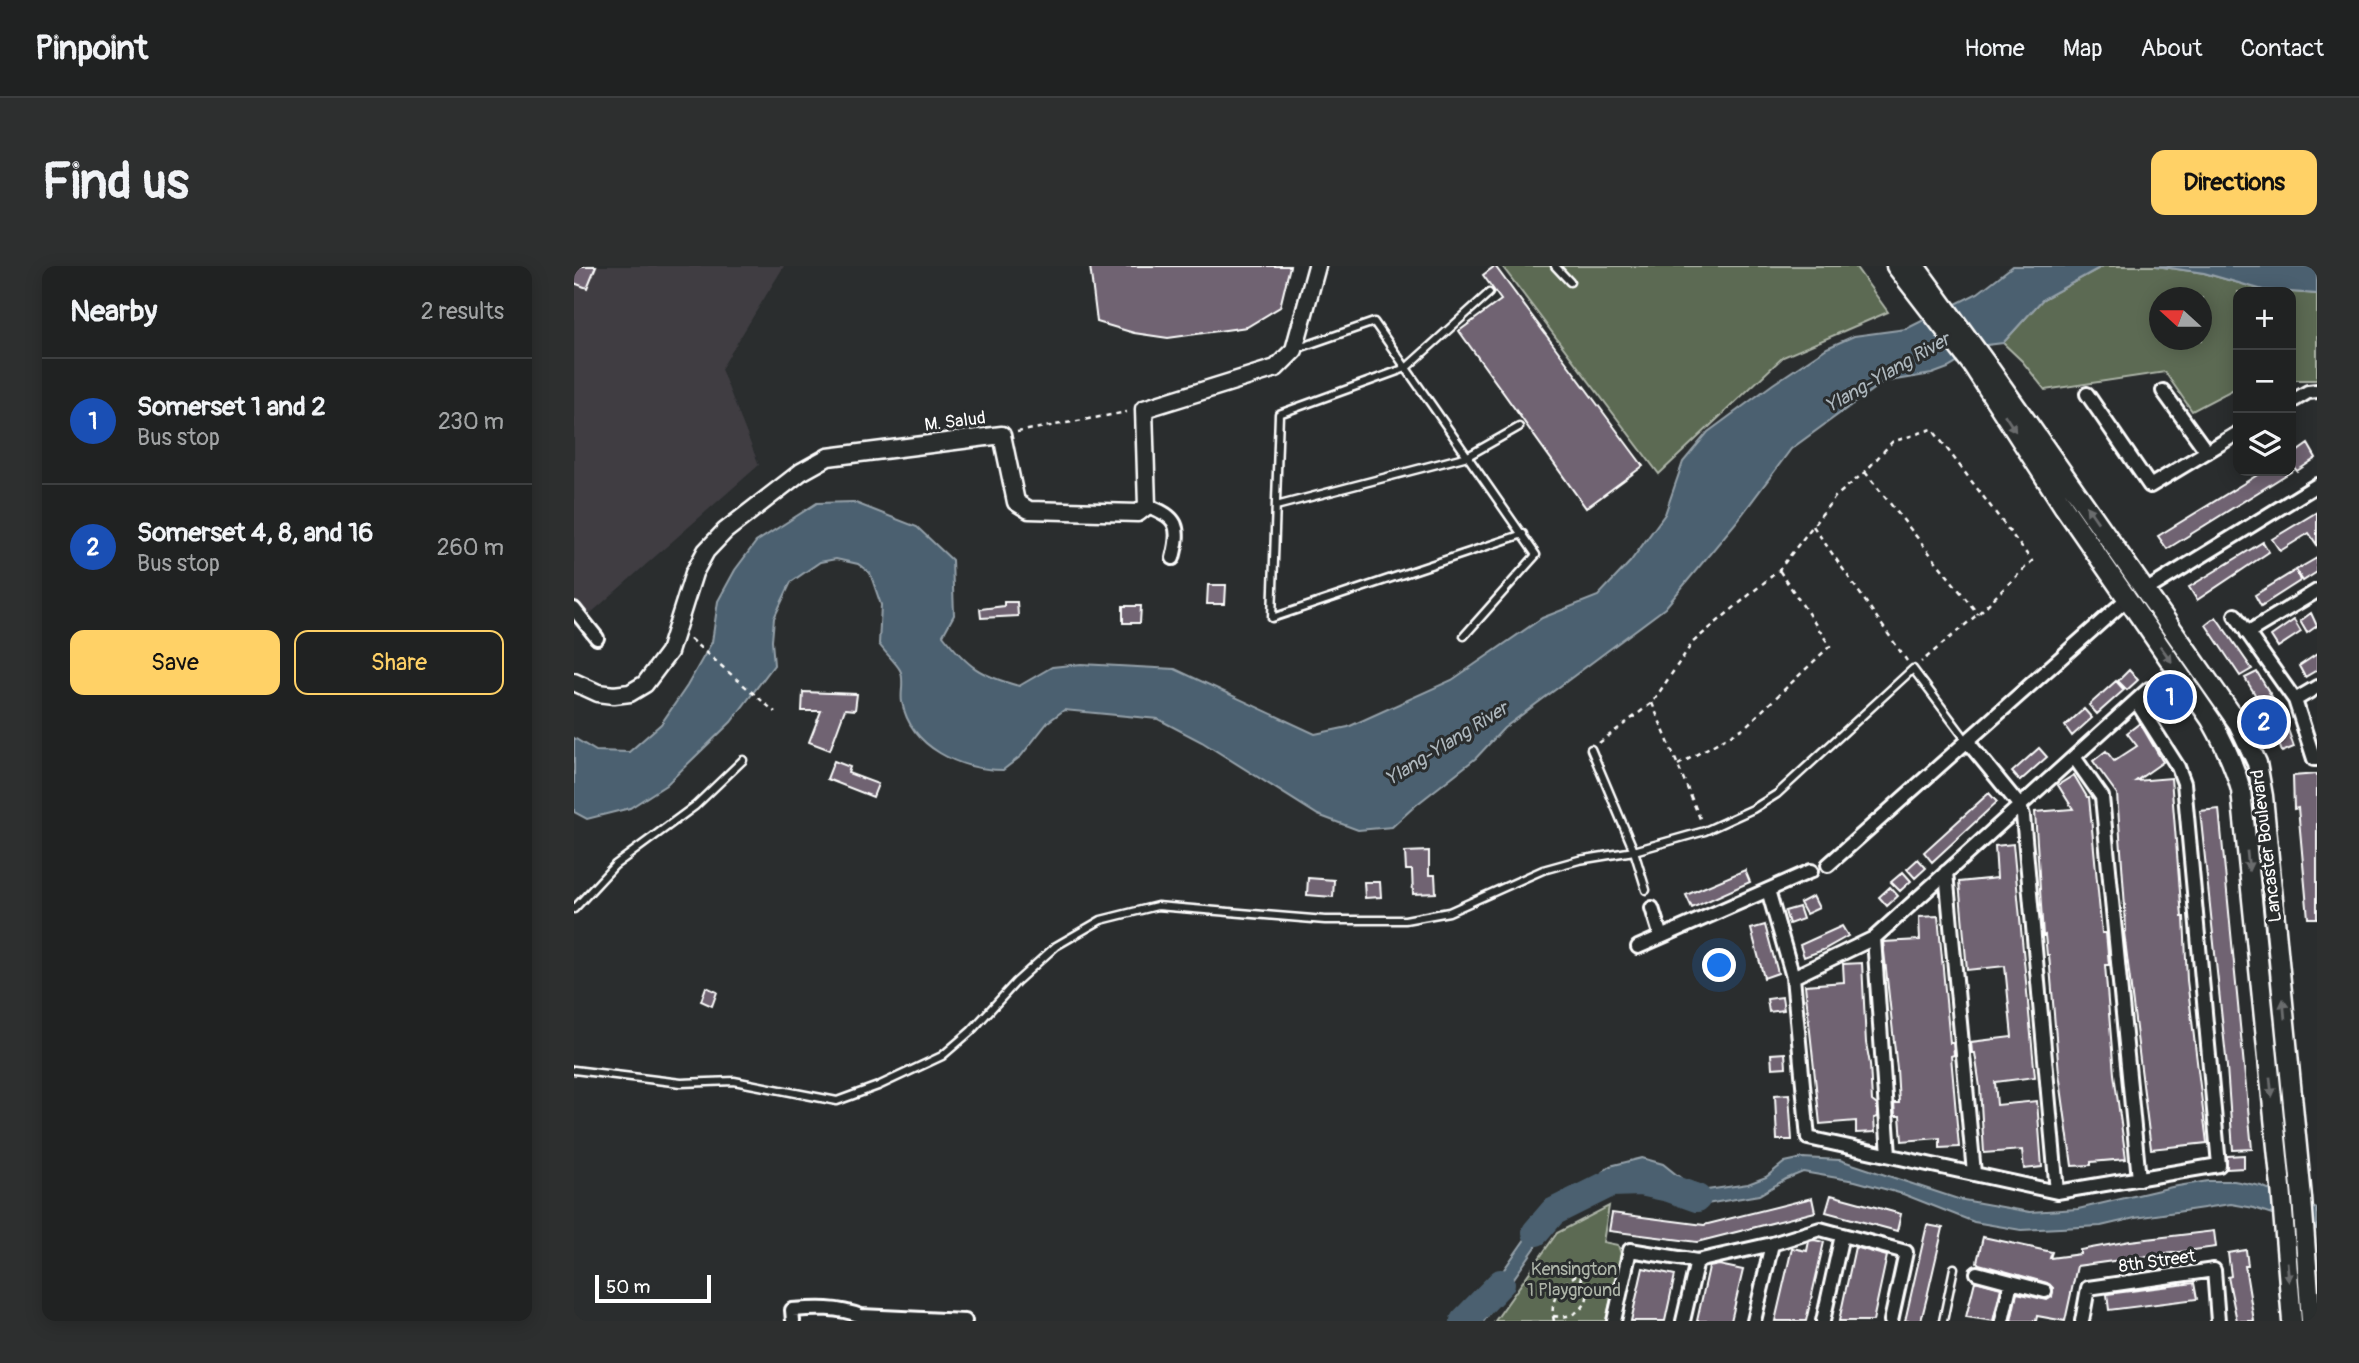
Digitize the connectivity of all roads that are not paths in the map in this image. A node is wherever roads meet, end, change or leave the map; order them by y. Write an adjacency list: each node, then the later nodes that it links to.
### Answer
1 (1317, 266): 8 (street)
2 (1555, 266): 5 (lane)
3 (1896, 266): 6 (main road, Lancaster Boulevard)
4 (1915, 266): 6 (main road, Lancaster Boulevard)
5 (1570, 282)
6 (1921, 288): 9 (main road, Lancaster Boulevard)
7 (1489, 293): 10 (lane)
8 (1294, 350): 10 (lane); 20 (street)
9 (1979, 364): 23 (main road, Lancaster Boulevard, one-way to 9); 25 (main road, Lancaster Boulevard, one-way to 25)
10 (1406, 369): 18 (lane); 21 (lane)
11 (2163, 391): 17 (street)
12 (2317, 391): 14 (street)
13 (2087, 394): 17 (street)
14 (2296, 399)
15 (1520, 427): 18 (lane)
16 (2233, 436): 17 (street)
17 (2207, 452)
18 (1468, 456): 21 (lane); 22 (lane)
19 (2317, 485): 26 (street)
20 (1147, 506): 24 (street); 34 (street, M. Salud)
21 (1276, 506): 22 (lane)
22 (1522, 534): 32 (lane)
23 (2119, 553): 25 (main road); 26 (main road, Lancaster Boulevard)
24 (1173, 558)
25 (2104, 565): 28 (main road, Lancaster Boulevard)
26 (2145, 591): 82 (main road, Lancaster Boulevard, one-way to 26)
27 (2317, 591): 31 (street)
28 (2127, 599): 39 (street); 81 (main road, Lancaster Boulevard, one-way to 81)
29 (574, 609): 33 (street)
30 (2235, 615): 31 (street)
31 (2247, 633): 37 (street)
32 (1464, 636)
33 (597, 638)
34 (574, 681)
35 (2317, 687): 37 (street)
36 (2149, 689): 38 (street)
37 (2295, 700): 42 (street)
38 (2136, 701): 41 (street); 60 (street)
39 (1968, 740): 44 (street); 45 (lane); 46 (street)
40 (1591, 749): 45 (lane)
41 (2074, 757): 44 (street); 60 (street)
42 (2317, 759)
43 (743, 760): 51 (lane)
44 (2020, 806): 48 (street); 61 (street)
45 (1634, 851): 49 (lane); 57 (lane)
46 (1828, 865)
47 (1811, 871): 50 (street)
48 (1946, 872): 54 (street); 59 (street)
49 (1646, 890)
50 (1768, 890): 53 (street); 56 (street)
51 (576, 903)
52 (1652, 908): 53 (street)
53 (1661, 937): 55 (street)
54 (1874, 938): 56 (street); 58 (street)
55 (1638, 947)
56 (1793, 977): 58 (street)
57 (574, 1070)
58 (1889, 1155): 59 (street)
59 (1974, 1173): 61 (street)
60 (2139, 1179): 61 (street)
61 (2057, 1192)
62 (1842, 1235): 63 (street); 75 (street); 76 (street)
63 (1772, 1244): 64 (street); 74 (street)
64 (1697, 1261): 72 (street); 73 (street)
65 (1954, 1268): 77 (lane)
66 (1977, 1273): 67 (street)
67 (2011, 1282): 68 (street); 78 (street)
68 (2045, 1291)
69 (861, 1318): 70 (street); 71 (street)
70 (793, 1321)
71 (965, 1321)
72 (1614, 1321)
73 (1683, 1321)
74 (1754, 1321)
75 (1823, 1321)
76 (1891, 1321)
77 (1943, 1321)
78 (2002, 1321)
79 (2082, 1321): 80 (street, 8th Street)
80 (2218, 1321)
81 (2292, 1321)
82 (2311, 1321)

